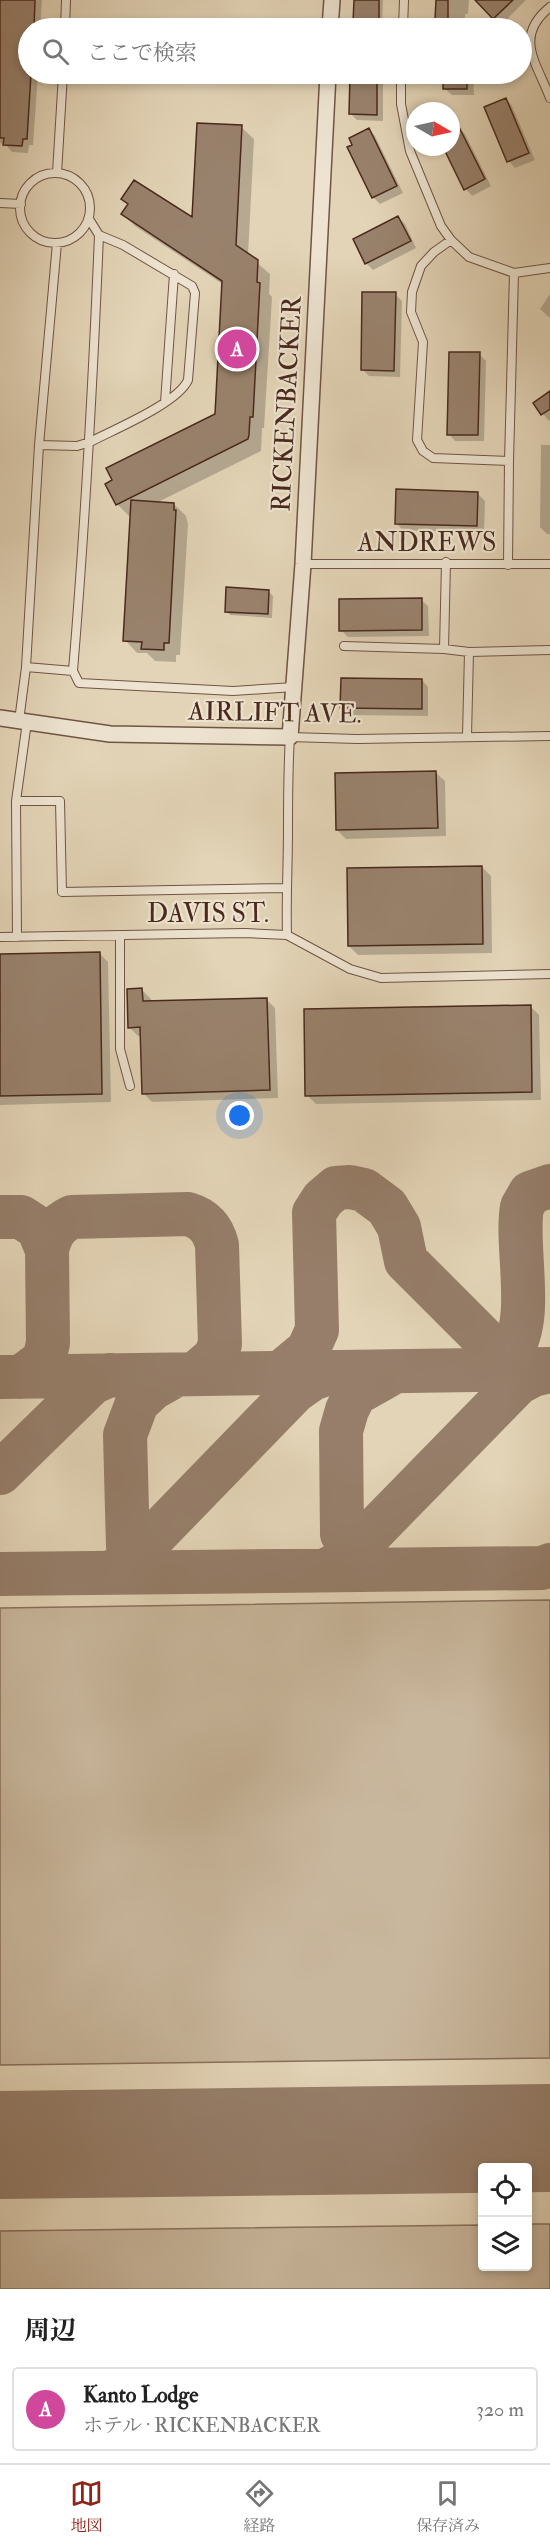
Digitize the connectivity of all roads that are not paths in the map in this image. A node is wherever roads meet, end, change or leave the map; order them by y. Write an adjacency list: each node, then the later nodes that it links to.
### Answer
1 (66, 0): 5 (lane)
2 (332, 0): 6 (street)
3 (404, 0): 7 (lane)
4 (550, 7): 8 (lane)
5 (65, 18)
6 (331, 18)
7 (403, 18)
8 (532, 28)
9 (532, 48): 13 (lane)
10 (62, 84): 14 (lane)
11 (327, 84): 29 (street, RICKENBACKER)
12 (401, 84): 19 (lane)
13 (550, 98)
14 (57, 172): 16 (lane); 17 (lane)
15 (0, 203): 16 (lane)
16 (21, 204): 20 (lane)
17 (89, 219): 18 (lane); 20 (lane)
18 (99, 235): 23 (lane); 25 (lane)
19 (451, 240): 22 (lane); 27 (lane)
20 (57, 243): 26 (lane)
21 (550, 267): 22 (lane)
22 (514, 273): 27 (lane)
23 (174, 274): 24 (lane); 24 (lane)
24 (165, 402): 25 (lane)
25 (90, 442): 26 (lane); 37 (lane)
26 (39, 445): 36 (lane)
27 (509, 461): 31 (lane)
28 (446, 562): 29 (lane, ANDREWS); 31 (lane, ANDREWS); 33 (lane)
29 (303, 564): 38 (street, RICKENBACKER)
30 (550, 564): 31 (lane, ANDREWS)
31 (508, 565)
32 (345, 646): 33 (lane)
33 (444, 649): 35 (lane)
34 (550, 650): 35 (lane)
35 (469, 652): 41 (lane)
36 (26, 667): 37 (lane); 40 (lane)
37 (73, 671): 38 (lane)
38 (294, 687): 43 (street, RICKENBACKER)
39 (0, 718): 40 (street, AIRLIFT AVE.)
40 (23, 721): 43 (street, AIRLIFT AVE.); 44 (lane)
41 (467, 736): 42 (lane, AIRLIFT AVE.); 43 (lane, AIRLIFT AVE.)
42 (550, 736)
43 (290, 737): 45 (lane)
44 (16, 801): 45 (lane); 49 (lane)
45 (285, 888): 47 (lane)
46 (120, 935): 47 (lane, DAVIS ST.); 49 (lane, DAVIS ST.); 51 (lane)
47 (287, 935): 50 (lane, DAVIS ST.)
48 (0, 937): 49 (lane, DAVIS ST.)
49 (17, 937)
50 (550, 974)
51 (130, 1086)

